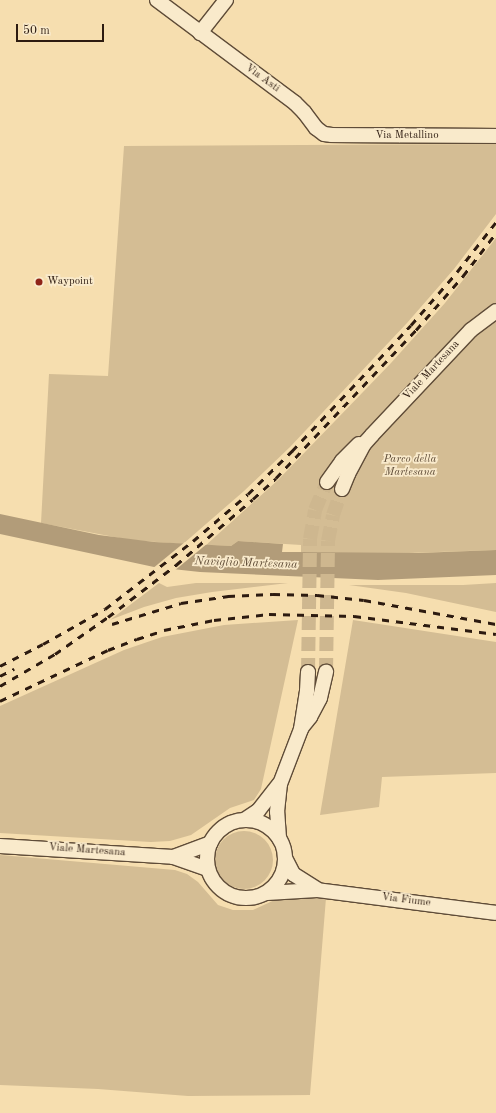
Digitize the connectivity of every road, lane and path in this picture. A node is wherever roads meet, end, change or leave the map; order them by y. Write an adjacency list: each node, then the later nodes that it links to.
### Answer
1 (157, 0): 3 (street, Via Asti)
2 (226, 0): 3 (street)
3 (200, 33): 4 (street, Via Asti)
4 (318, 131): 5 (street, Via Metallino)
5 (496, 136)
6 (496, 310): 7 (street, Viale Martesana)
7 (372, 435): 8 (street, Viale Martesana); 9 (street, Viale Martesana)
8 (327, 482)
9 (342, 489)
10 (308, 672): 12 (street)
11 (326, 672): 12 (street)
12 (301, 729): 13 (street)
13 (280, 784): 14 (street); 15 (street)
14 (244, 820): 15 (street); 16 (street)
15 (279, 838): 19 (street)
16 (211, 843): 18 (street, Viale Martesana); 20 (street)
17 (0, 846): 18 (street, Viale Martesana)
18 (173, 857): 20 (street, Viale Martesana)
19 (285, 858): 21 (street, Via Fiume); 22 (street)
20 (208, 869): 22 (street)
21 (317, 890): 22 (street, Via Fiume); 23 (street, Via Fiume)
22 (267, 893)
23 (496, 913)

